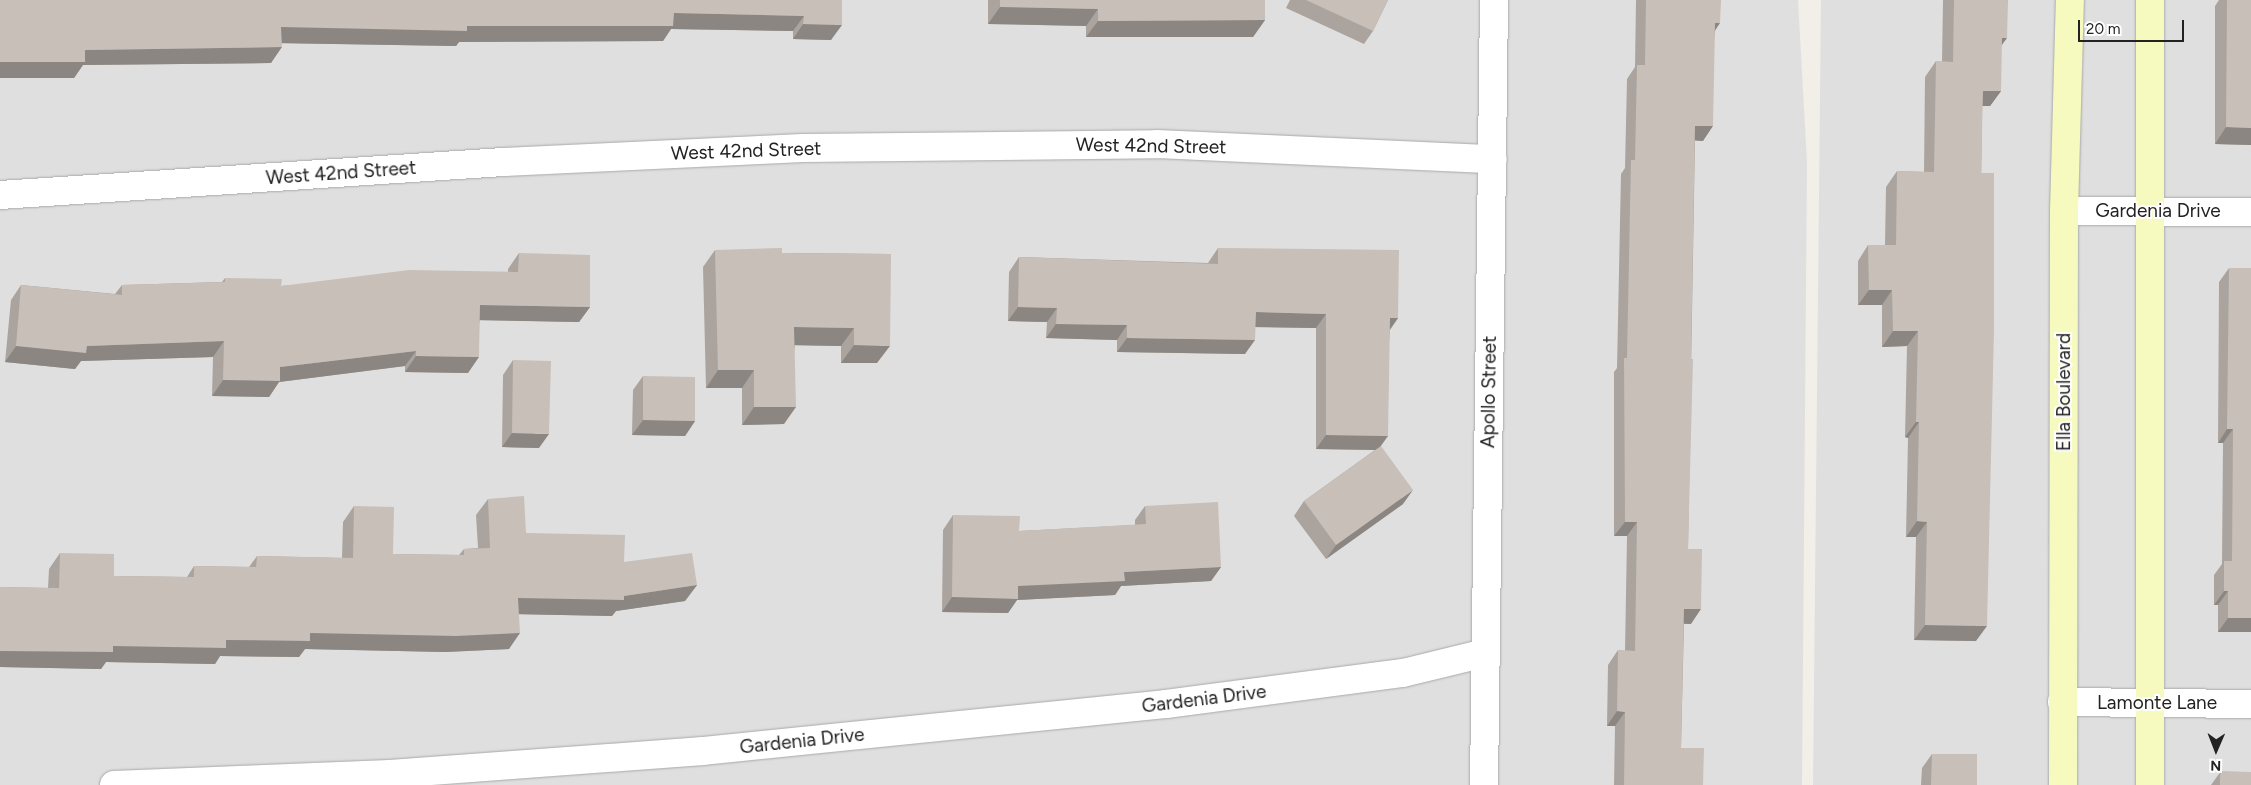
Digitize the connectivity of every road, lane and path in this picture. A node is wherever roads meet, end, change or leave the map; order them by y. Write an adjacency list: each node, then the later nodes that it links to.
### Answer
1 (1494, 0): 4 (street, Apollo Street)
2 (2070, 0): 6 (main road, Ella Boulevard)
3 (2150, 0): 7 (main road)
4 (1493, 159): 5 (street, West 42nd Street); 9 (street, Apollo Street)
5 (0, 195)
6 (2064, 211): 7 (street, Gardenia Drive); 10 (main road, Ella Boulevard)
7 (2152, 211): 8 (street, Gardenia Drive); 11 (main road)
8 (2251, 212)
9 (1484, 653): 13 (street, Gardenia Drive); 14 (street, Apollo Street)
10 (2062, 702): 11 (street, Lamonte Lane); 15 (main road, Ella Boulevard)
11 (2150, 703): 12 (street, Lamonte Lane); 16 (main road)
12 (2251, 704)
13 (114, 785)
14 (1484, 785)
15 (2064, 785)
16 (2150, 785)

